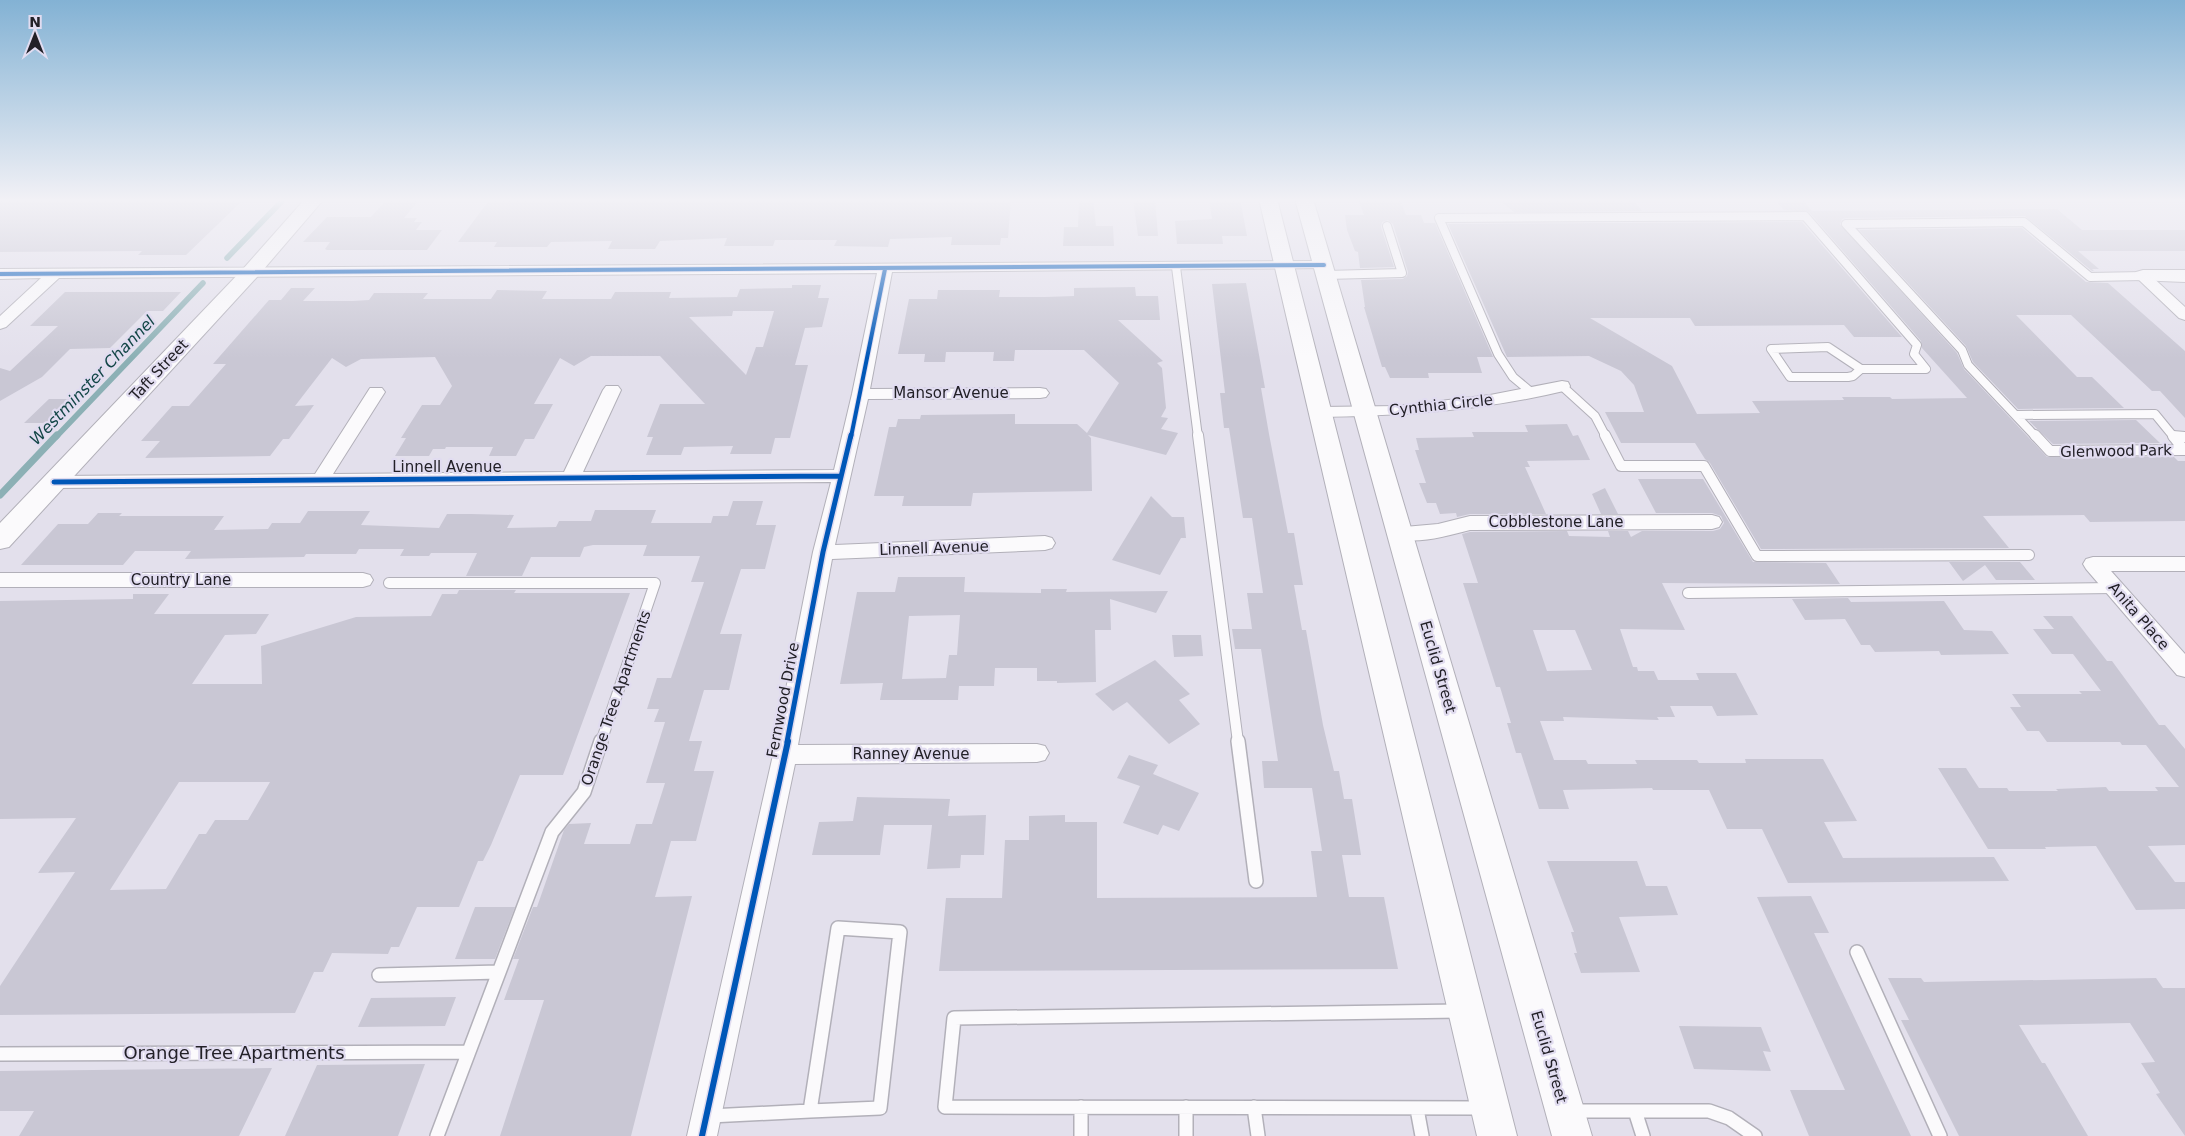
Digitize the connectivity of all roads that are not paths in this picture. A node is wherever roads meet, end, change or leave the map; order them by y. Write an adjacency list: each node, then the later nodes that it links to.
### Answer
1 (268, 252): 13 (main road, Taft Street)
2 (1281, 252): 10 (main road)
3 (1320, 252): 12 (main road, Euclid Street)
4 (1395, 252): 12 (lane)
5 (1454, 252): 24 (lane)
6 (1836, 252): 20 (lane)
7 (1872, 252): 29 (lane, Glenwood Park)
8 (2060, 252): 16 (lane, Glenwood Park)
9 (1176, 266): 10 (street); 11 (street); 51 (lane)
10 (1284, 266): 12 (street); 28 (main road)
11 (885, 269): 13 (street); 26 (street, Fernwood Drive)
12 (1325, 270): 27 (main road, Euclid Street)
13 (250, 273): 15 (street); 35 (main road, Taft Street)
14 (0, 274): 15 (street)
15 (55, 274): 19 (street)
16 (2143, 276): 17 (main road); 18 (street)
17 (2185, 276)
18 (2185, 315)
19 (0, 324)
20 (1861, 369): 20 (lane)
21 (1562, 386): 24 (street, Cynthia Circle); 41 (lane)
22 (612, 390): 33 (street)
23 (376, 392): 34 (street)
24 (1531, 392): 27 (street, Cynthia Circle)
25 (1040, 393): 26 (street, Mansor Avenue)
26 (861, 394): 32 (street, Fernwood Drive)
27 (1365, 411): 28 (street, Cynthia Circle); 37 (main road, Euclid Street)
28 (1320, 412): 55 (main road)
29 (2016, 416): 30 (lane, Glenwood Park); 30 (lane, Glenwood Park)
30 (2173, 436): 31 (lane, Glenwood Park)
31 (2185, 437)
32 (840, 476): 33 (street, Linnell Avenue); 40 (street, Fernwood Drive)
33 (570, 479): 34 (street, Linnell Avenue)
34 (320, 480): 35 (street, Linnell Avenue)
35 (54, 482): 38 (main road, Taft Street)
36 (1712, 522): 37 (street, Cobblestone Lane)
37 (1400, 533): 65 (main road, Euclid Street)
38 (0, 540)
39 (1045, 543): 40 (street, Linnell Avenue)
40 (823, 552): 50 (street, Fernwood Drive)
41 (2029, 555)
42 (2185, 564): 46 (street, Anita Place)
43 (0, 580): 44 (street, Country Lane)
44 (363, 580)
45 (389, 583): 53 (lane, Orange Tree Apartments)
46 (2114, 588): 47 (lane); 48 (street, Anita Place)
47 (1688, 593)
48 (2185, 669)
49 (1037, 753): 50 (street, Ranney Avenue)
50 (785, 755): 66 (street, Fernwood Drive)
51 (1256, 881)
52 (1857, 952): 74 (lane)
53 (499, 972): 54 (lane); 56 (lane, Orange Tree Apartments)
54 (379, 975)
55 (1466, 1010): 58 (lane); 64 (main road)
56 (468, 1052): 57 (lane, Orange Tree Apartments); 67 (lane, Orange Tree Apartments)
57 (0, 1054)
58 (1081, 1107): 59 (lane); 68 (lane)
59 (1186, 1107): 60 (lane); 69 (lane)
60 (1254, 1107): 61 (lane); 70 (lane)
61 (1417, 1109): 64 (lane); 71 (lane)
62 (1635, 1111): 65 (lane); 72 (lane); 73 (lane)
63 (810, 1112): 63 (lane); 66 (lane)
64 (1493, 1122)
65 (1568, 1124)
66 (704, 1126)
67 (438, 1136)
68 (1081, 1136)
69 (1186, 1136)
70 (1258, 1136)
71 (1422, 1136)
72 (1643, 1136)
73 (1755, 1136)
74 (1940, 1136)

